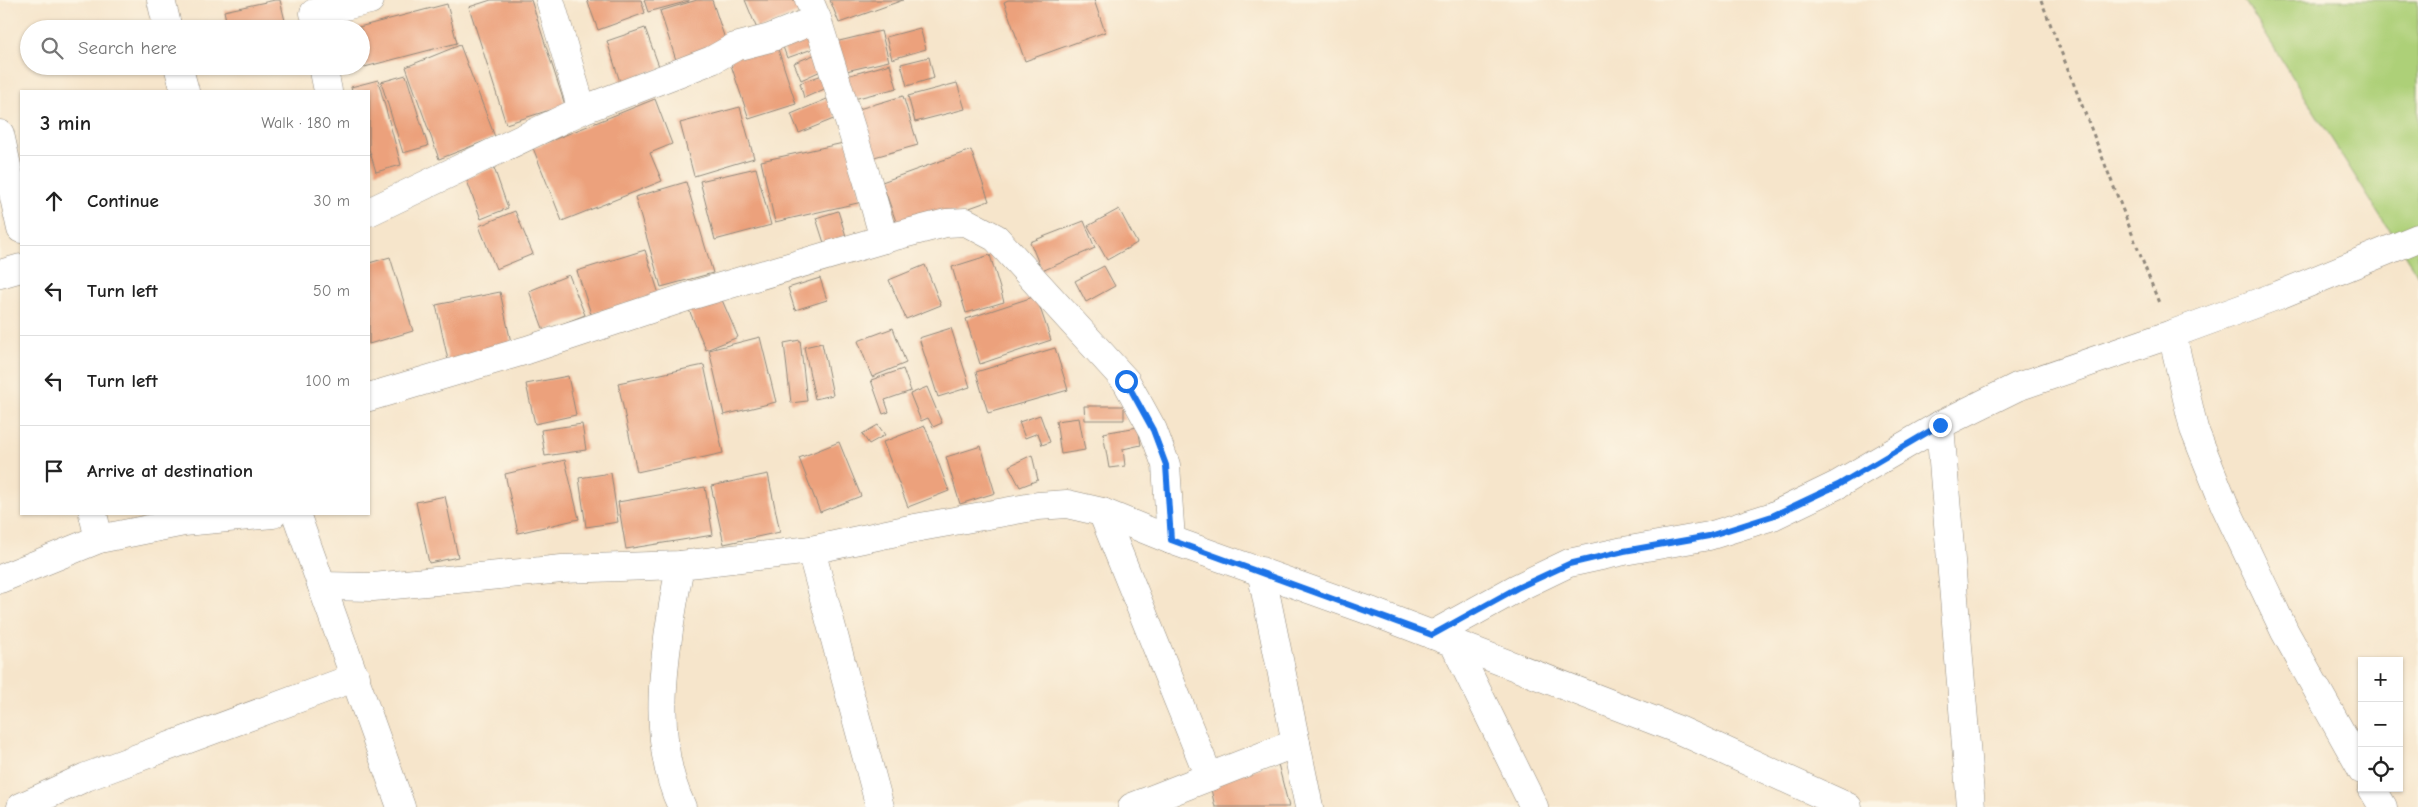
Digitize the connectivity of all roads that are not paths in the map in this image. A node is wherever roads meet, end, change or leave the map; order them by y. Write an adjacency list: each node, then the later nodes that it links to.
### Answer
1 (161, 0): 6 (street)
2 (370, 0): 5 (street)
3 (550, 0): 11 (street)
4 (813, 10): 11 (street); 16 (street)
5 (314, 14)
6 (166, 20)
7 (181, 75): 9 (street)
8 (325, 75): 10 (street)
9 (185, 90)
10 (328, 90)
11 (582, 110): 13 (street)
12 (0, 134): 14 (street)
13 (370, 212)
14 (20, 224)
15 (2418, 238): 19 (street)
16 (884, 239): 20 (street); 26 (street)
17 (20, 268): 18 (street)
18 (0, 274)
19 (2172, 334): 21 (street); 35 (street)
20 (370, 396)
21 (1940, 425): 32 (street); 46 (street)
22 (1102, 512): 26 (street); 27 (street); 36 (street)
23 (261, 515): 25 (street)
24 (296, 515): 31 (street)
25 (96, 526): 30 (street)
26 (1171, 540): 29 (street)
27 (811, 550): 28 (street); 41 (street)
28 (680, 565): 31 (street); 40 (street)
29 (1261, 571): 32 (street); 34 (street)
30 (0, 579)
31 (322, 586): 33 (street)
32 (1443, 640): 44 (street); 45 (street)
33 (356, 677): 38 (street); 39 (street)
34 (1296, 743): 36 (street); 43 (street)
35 (2358, 763)
36 (1209, 777): 42 (street)
37 (2374, 792): 47 (street)
38 (21, 807)
39 (401, 807)
40 (682, 807)
41 (880, 807)
42 (1132, 807)
43 (1309, 807)
44 (1534, 807)
45 (1848, 807)
46 (1971, 807)
47 (2383, 807)

